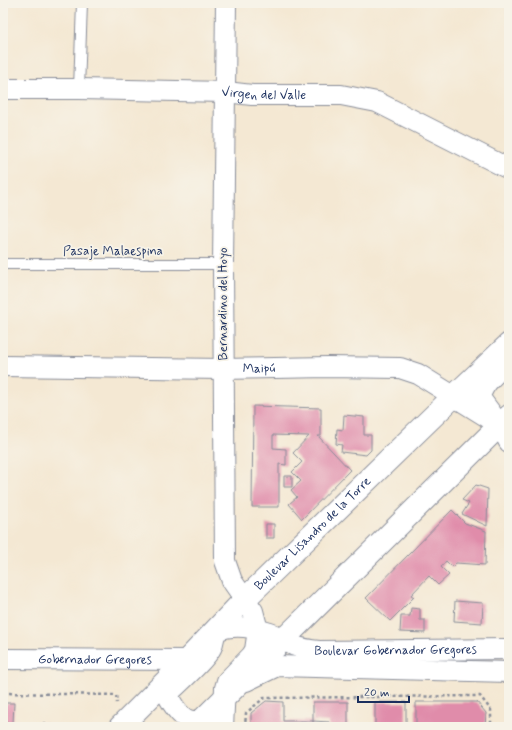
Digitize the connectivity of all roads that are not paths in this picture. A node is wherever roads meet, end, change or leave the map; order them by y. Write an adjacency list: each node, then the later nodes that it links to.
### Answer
1 (82, 3): 4 (lane)
2 (226, 3): 5 (street, Bernardino del Hoyo)
3 (3, 89): 4 (street, Virgen del Valle)
4 (79, 89): 5 (street, Virgen del Valle)
5 (226, 92): 6 (street, Virgen del Valle); 8 (street, Bernardino del Hoyo)
6 (509, 169)
7 (3, 264): 8 (lane, Pasaje Malaespina)
8 (223, 264): 12 (street, Bernardino del Hoyo)
9 (509, 344): 13 (street, Boulevar Lisandro de la Torre)
10 (509, 361): 14 (street)
11 (3, 366): 12 (street, Maipú)
12 (223, 369): 13 (street, Maipú); 15 (street, Bernardino del Hoyo)
13 (454, 396): 14 (street, Maipú); 15 (street, Boulevar Lisandro de la Torre)
14 (506, 428): 18 (street)
15 (245, 599): 16 (street, Bernardino del Hoyo); 17 (street, Boulevar Lisandro de la Torre)
16 (258, 630): 17 (street, Boulevar Gobernador Gregores); 18 (street, Boulevar Gobernador Gregores); 23 (street)
17 (216, 631): 21 (street, Boulevar Lisandro de la Torre); 25 (street)
18 (284, 640): 19 (street, Boulevar Gobernador Gregores); 23 (street)
19 (509, 649)
20 (3, 659): 21 (street, Gobernador Gregores)
21 (187, 660): 24 (street, Boulevar Lisandro de la Torre)
22 (509, 672): 23 (street, Boulevar Gobernador Gregores)
23 (230, 692): 25 (street); 26 (street)
24 (119, 717)
25 (199, 723)
26 (224, 727)

